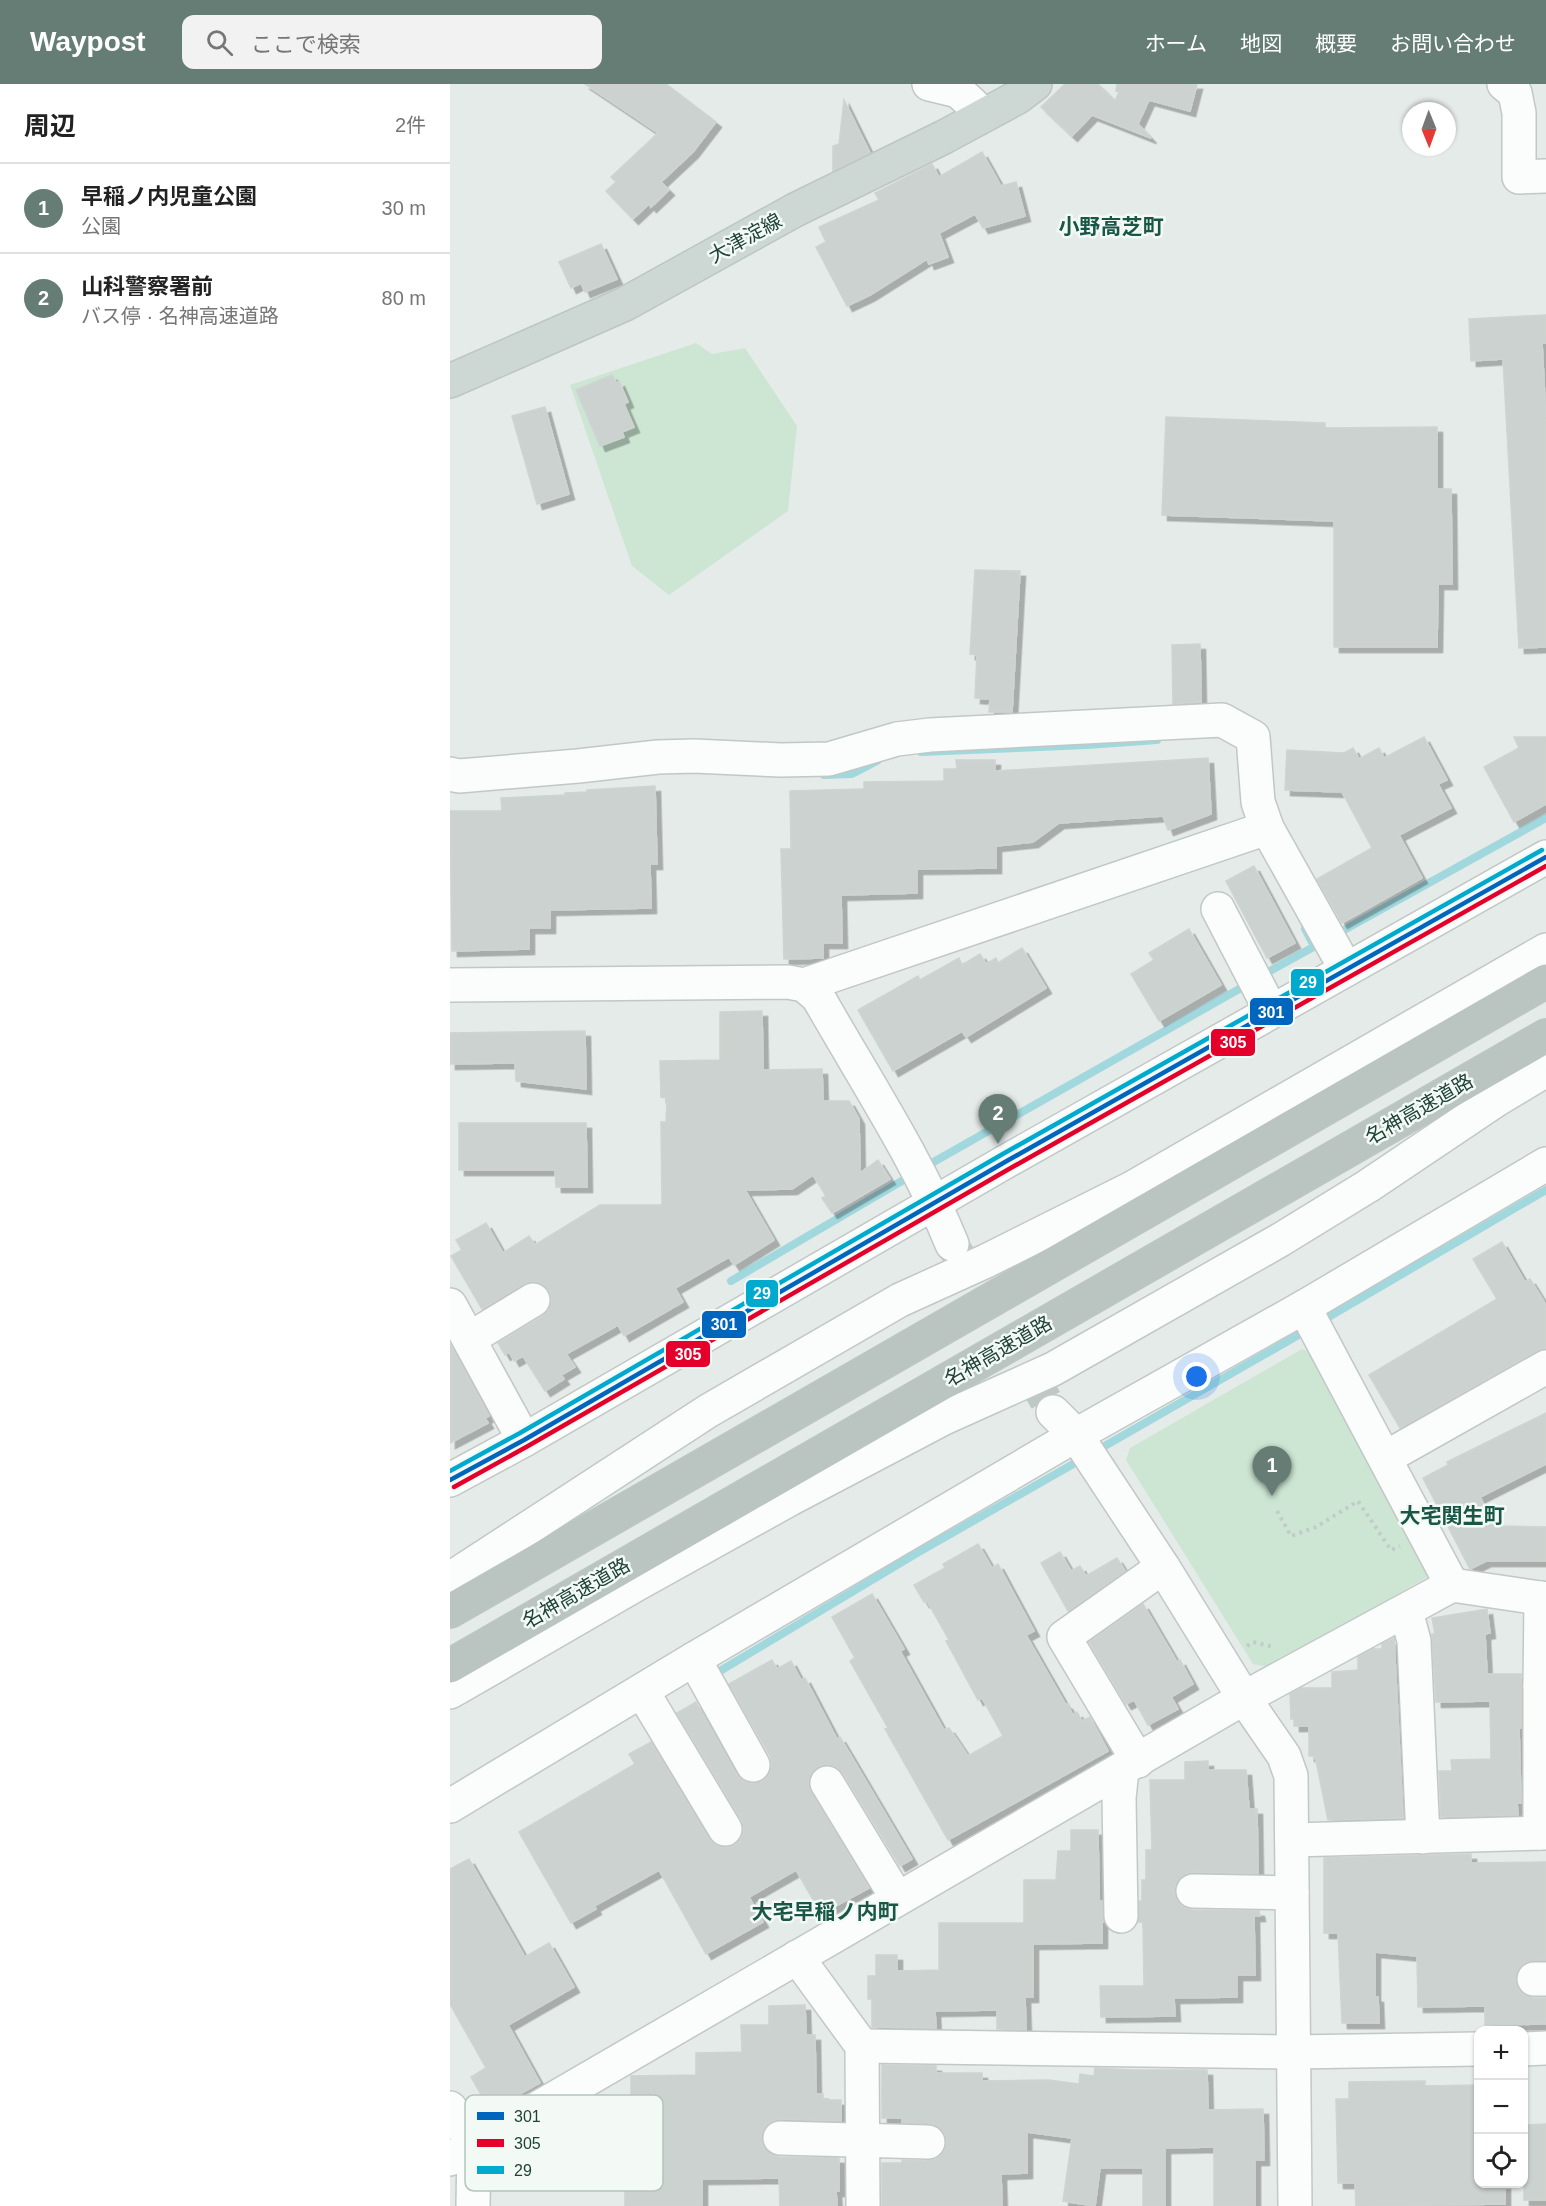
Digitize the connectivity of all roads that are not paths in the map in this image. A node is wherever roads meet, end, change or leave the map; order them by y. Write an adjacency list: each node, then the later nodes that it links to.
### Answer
1 (929, 84): 4 (street)
2 (1035, 84): 4 (main road, 大津淀線)
3 (1504, 84): 5 (street)
4 (984, 115): 6 (main road, 大津淀線)
5 (1546, 176)
6 (450, 381)
7 (450, 774): 8 (street)
8 (1267, 828): 11 (street); 15 (street)
9 (1546, 858): 11 (street)
10 (1218, 909): 16 (street)
11 (1335, 949): 16 (street)
12 (1546, 950): 32 (street)
13 (1546, 981): 35 (highway)
14 (450, 985): 15 (street)
15 (804, 985): 20 (street)
16 (1261, 991): 20 (street)
17 (1546, 1036): 38 (highway, 名神高速道路)
18 (1546, 1070): 41 (street)
19 (1546, 1164): 23 (street)
20 (935, 1202): 21 (street); 28 (street)
21 (952, 1244)
22 (533, 1300): 24 (street)
23 (1304, 1307): 27 (street); 29 (street)
24 (458, 1328): 28 (street)
25 (1546, 1367): 29 (street)
26 (1053, 1412): 27 (street)
27 (1076, 1436): 31 (street); 37 (street)
28 (524, 1440): 30 (street)
29 (1385, 1458): 33 (street)
30 (450, 1480)
31 (1163, 1567): 42 (street); 44 (street)
32 (450, 1579)
33 (1452, 1585): 34 (street); 36 (street)
34 (1544, 1598): 39 (street)
35 (450, 1611)
36 (1406, 1611): 42 (street); 49 (street)
37 (694, 1659): 40 (street); 43 (street)
38 (450, 1666)
39 (1543, 1686): 48 (street)
40 (642, 1690): 46 (street); 47 (street)
41 (450, 1692)
42 (1244, 1698): 44 (street); 50 (street)
43 (753, 1765)
44 (1130, 1765): 53 (street); 54 (street)
45 (827, 1783): 53 (street)
46 (450, 1806)
47 (725, 1829)
48 (1543, 1833): 49 (street)
49 (1423, 1837): 50 (street)
50 (1292, 1840): 52 (street)
51 (1193, 1891): 52 (street)
52 (1292, 1893): 60 (street)
53 (897, 1898): 55 (street)
54 (1121, 1916)
55 (797, 1957): 56 (street); 61 (street)
56 (862, 2046): 60 (street); 64 (street)
57 (1546, 2048): 59 (street)
58 (1474, 2049): 60 (street)
59 (1528, 2049)
60 (1294, 2052): 71 (street)
61 (560, 2095)
62 (450, 2108): 66 (street)
63 (780, 2138): 64 (street)
64 (863, 2140): 65 (street); 70 (street)
65 (928, 2142)
66 (462, 2152): 67 (street)
67 (465, 2167)
68 (470, 2191): 69 (street)
69 (473, 2206)
70 (863, 2206)
71 (1295, 2206)

